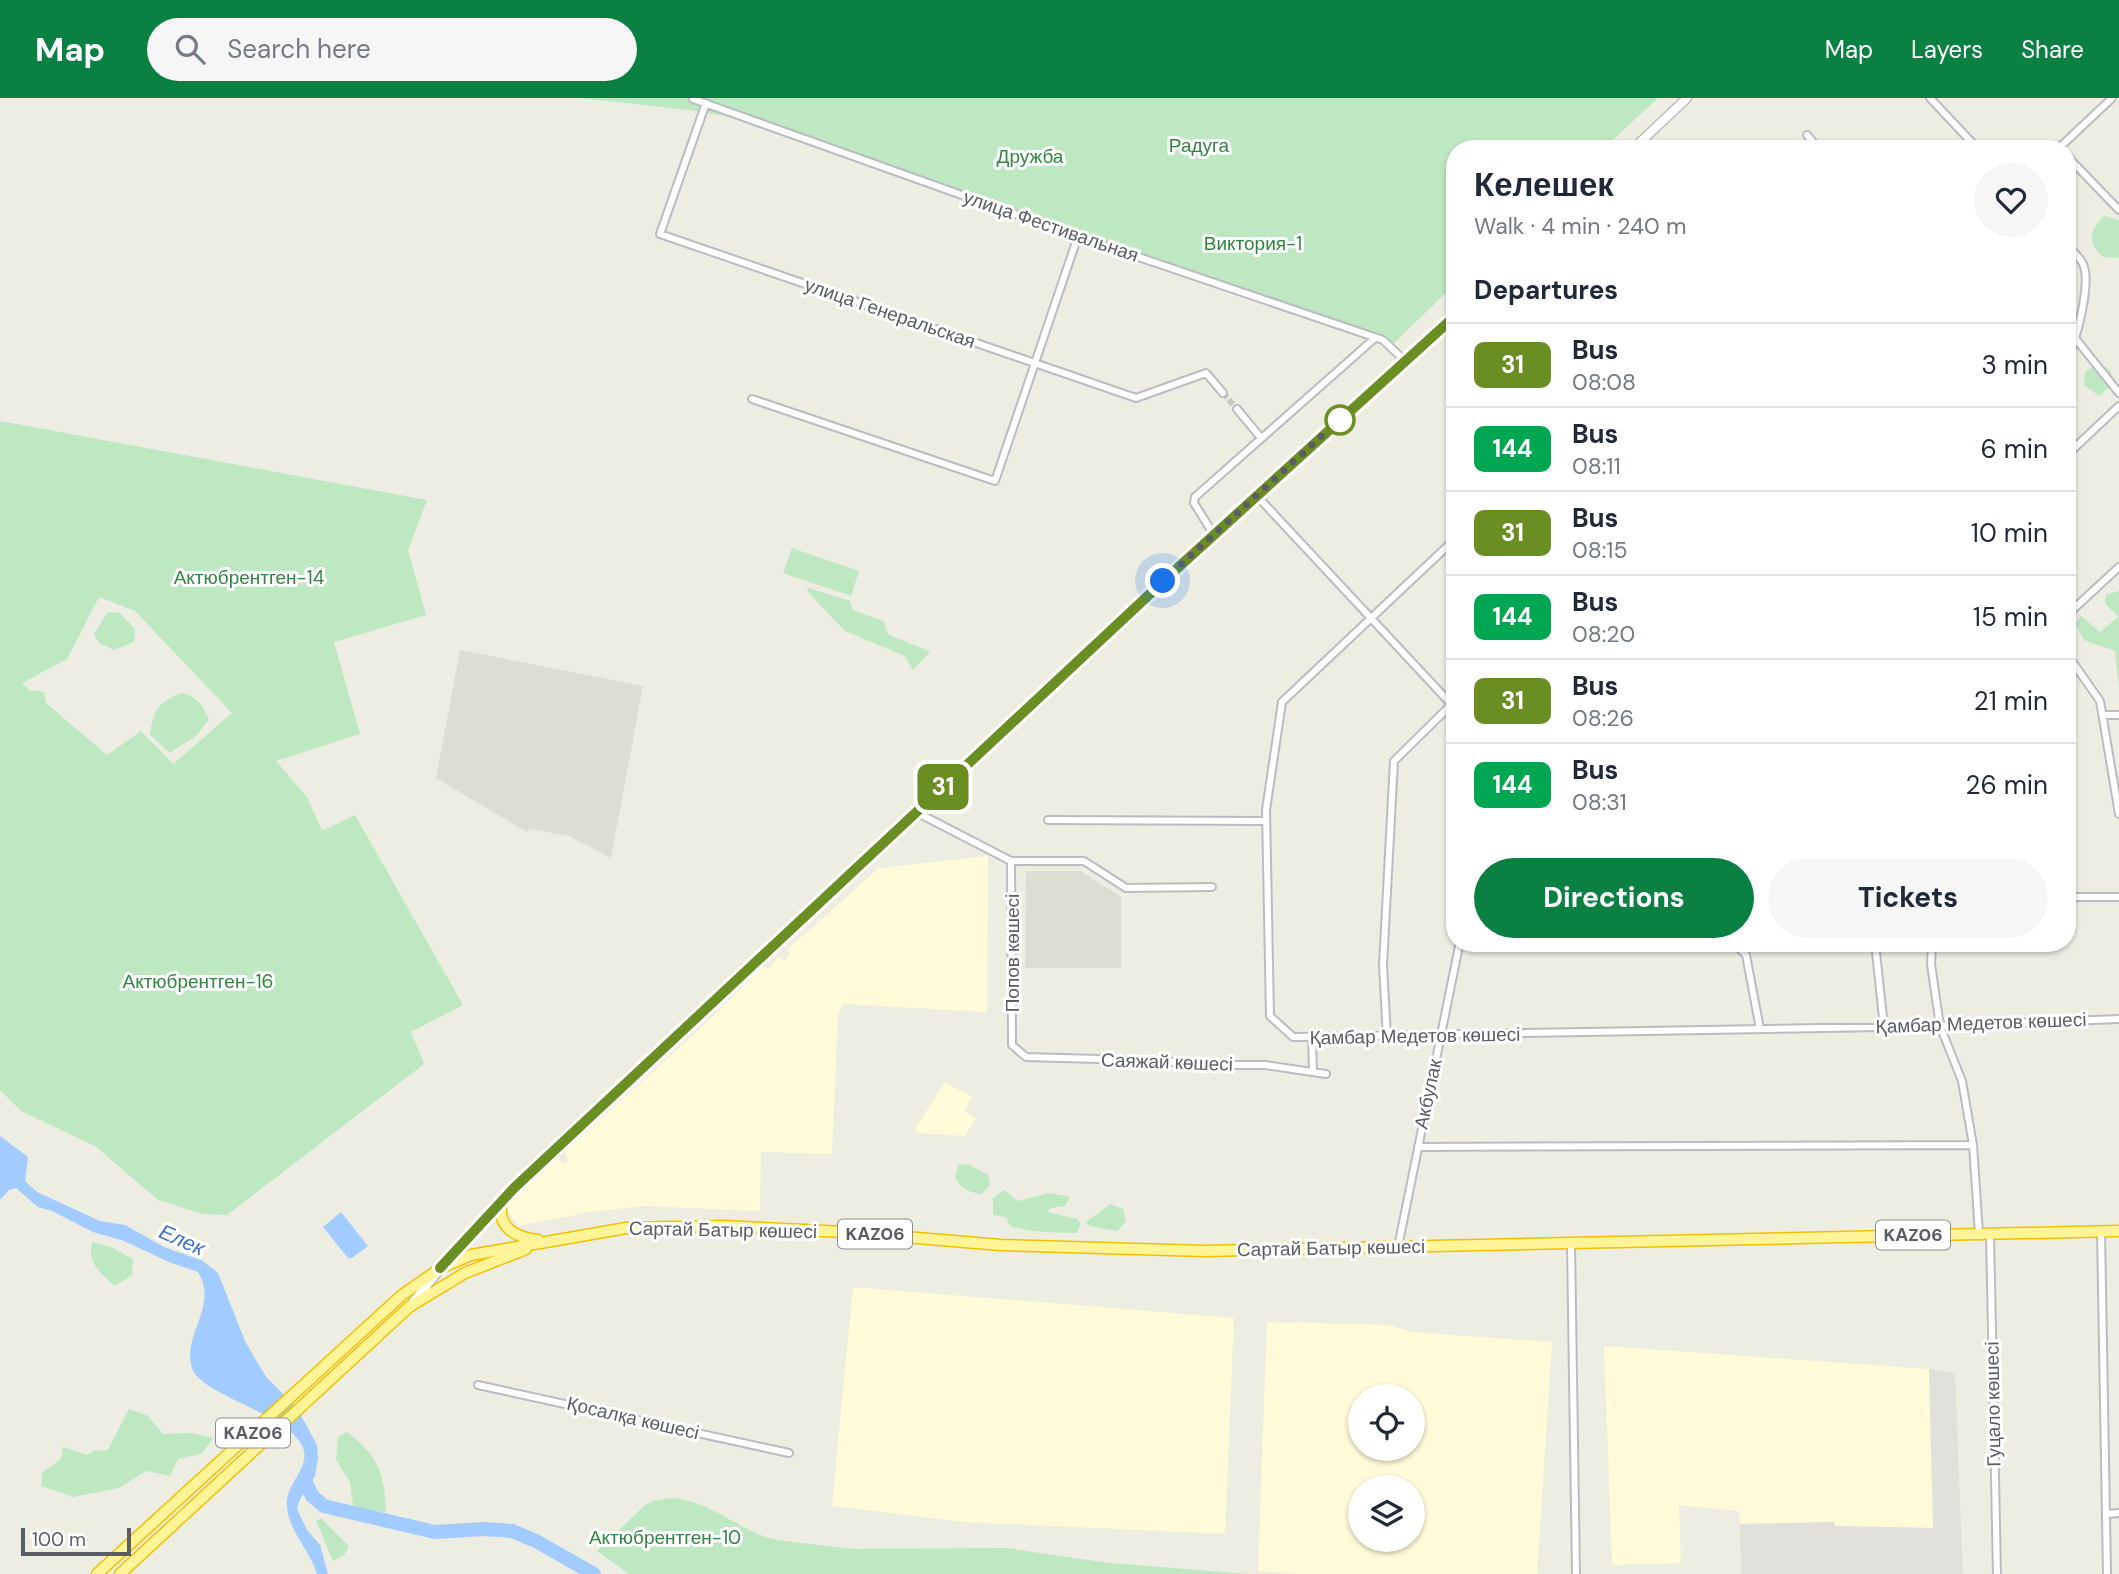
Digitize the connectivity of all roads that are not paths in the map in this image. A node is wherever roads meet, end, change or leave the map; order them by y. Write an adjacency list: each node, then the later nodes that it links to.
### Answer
1 (1686, 98): 7 (street)
2 (1930, 98): 9 (street)
3 (2112, 98): 10 (street)
4 (693, 99): 5 (street, улица Фестивальная)
5 (706, 103): 13 (street, улица Фестивальная); 20 (street, улица Генеральская)
6 (1807, 135): 8 (street)
7 (1642, 140)
8 (1811, 140)
9 (1970, 140)
10 (2067, 140)
11 (2076, 165): 12 (street)
12 (2119, 210)
13 (1078, 236): 17 (street, улица Фестивальная); 20 (street)
14 (2076, 255): 16 (street)
15 (1446, 324): 19 (street)
16 (2076, 334)
17 (1375, 338): 19 (street, улица Фестивальная); 26 (street)
18 (2076, 339): 22 (street)
19 (1404, 360): 28 (street)
20 (1035, 363): 21 (street, улица Генеральская); 23 (street)
21 (1223, 393)
22 (2119, 393)
23 (752, 399)
24 (2119, 406): 27 (street)
25 (1237, 409): 26 (street)
26 (1261, 438): 29 (street)
27 (2076, 447)
28 (1258, 497): 29 (street); 33 (street)
29 (1214, 535): 39 (street)
30 (1446, 548): 33 (street, Қамбар Медетов көшесі)
31 (2119, 567): 32 (street)
32 (2076, 607)
33 (1374, 618): 35 (street); 42 (street, Қамбар Медетов көшесі)
34 (2076, 667): 37 (street)
35 (1446, 696)
36 (1446, 711): 57 (street)
37 (2104, 715): 38 (street); 40 (street)
38 (2119, 715)
39 (916, 812): 43 (street); 63 (street)
40 (2119, 814)
41 (1048, 820): 42 (street)
42 (1266, 821): 56 (street, Қамбар Медетов көшесі)
43 (1011, 861): 44 (street); 58 (street, Попов көшесі)
44 (1212, 887)
45 (2076, 897): 46 (street)
46 (2119, 897)
47 (1458, 952): 55 (street, Акбулак)
48 (1743, 952): 54 (street)
49 (1876, 952): 53 (street)
50 (1932, 952): 52 (street, Гуцало көшесі)
51 (2119, 1019): 52 (street, Қамбар Медетов көшесі)
52 (1940, 1026): 53 (street, Қамбар Медетов көшесі); 61 (street, Гуцало көшесі)
53 (1884, 1027): 54 (street, Қамбар Медетов көшесі)
54 (1760, 1030): 55 (street, Қамбар Медетов көшесі)
55 (1440, 1036): 57 (street, Қамбар Медетов көшесі); 62 (street, Акбулак)
56 (1312, 1037): 57 (street, Қамбар Медетов көшесі); 59 (street)
57 (1387, 1037)
58 (1012, 1045): 59 (street, Саяжай көшесі)
59 (1313, 1072): 60 (street, Саяжай көшесі)
60 (1326, 1074)
61 (1973, 1145): 62 (street); 66 (street, Гуцало көшесі)
62 (1418, 1147): 69 (street, Акбулак)
63 (501, 1202): 67 (highway); 70 (street)
64 (2101, 1231): 65 (highway, Сартай Батыр көшесі / KАZ06); 66 (highway, Сартай Батыр көшесі / KАZ06); 75 (street)
65 (2119, 1231)
66 (1984, 1234): 68 (highway, Сартай Батыр көшесі / KАZ06); 79 (street, Гуцало көшесі)
67 (546, 1241): 69 (highway, Сартай Батыр көшесі / KАZ06); 70 (highway, KАZ06); 71 (highway, KАZ06)
68 (1571, 1244): 69 (highway, Сартай Батыр көшесі / KАZ06); 78 (street)
69 (1398, 1247)
70 (440, 1268): 71 (street); 76 (highway, KАZ06)
71 (409, 1307): 77 (highway, KАZ06)
72 (478, 1385): 73 (street, Қосалқа көшесі)
73 (789, 1453)
74 (2119, 1513): 75 (street)
75 (2106, 1514): 80 (street)
76 (97, 1574)
77 (120, 1574)
78 (1576, 1574)
79 (1997, 1574)
80 (2107, 1574)

